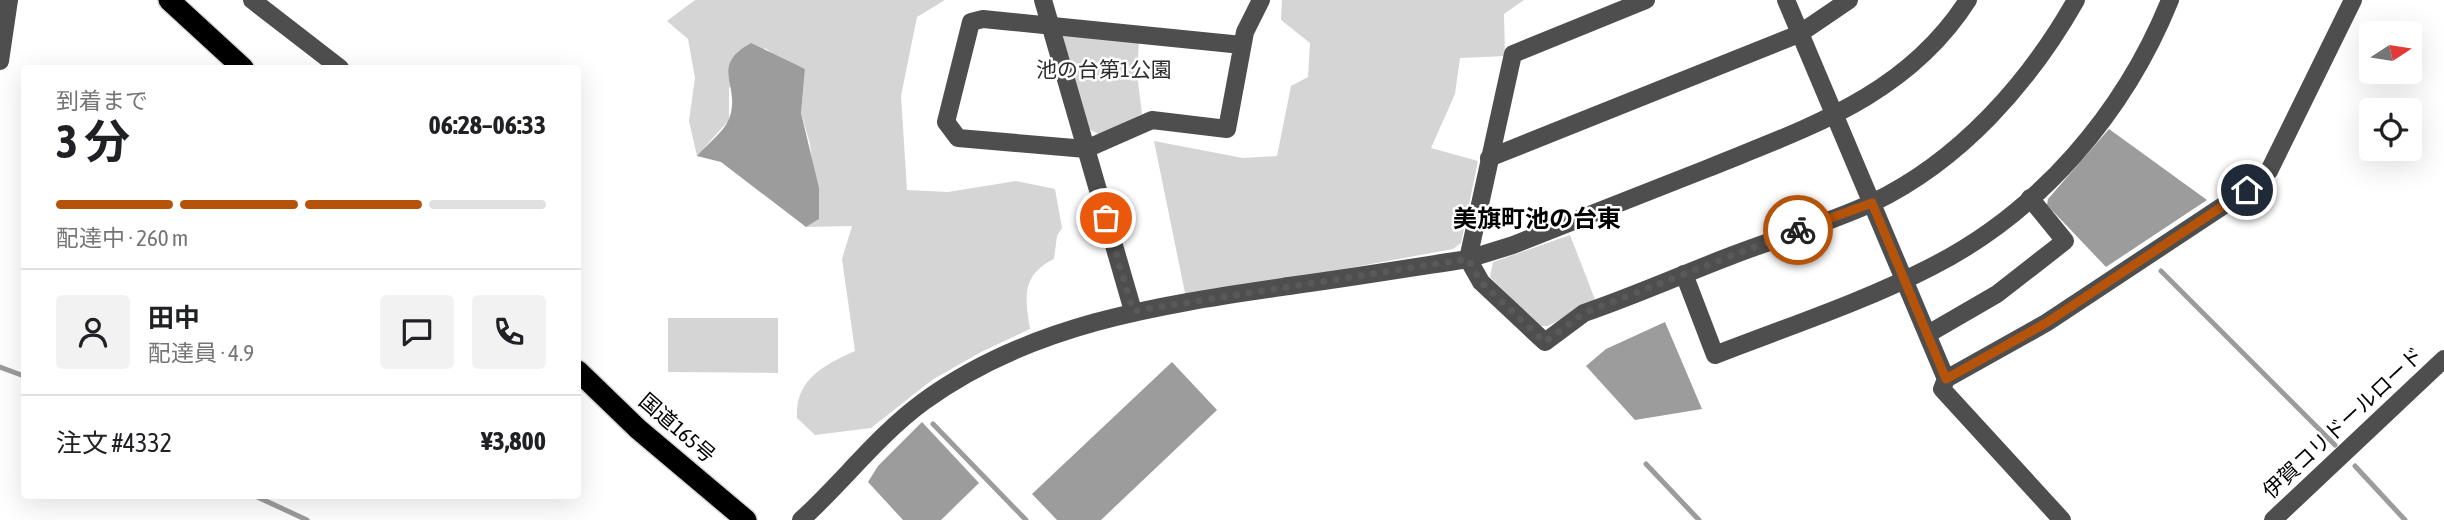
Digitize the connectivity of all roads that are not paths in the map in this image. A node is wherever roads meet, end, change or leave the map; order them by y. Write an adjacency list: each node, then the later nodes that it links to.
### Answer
1 (9, 0): 16 (street)
2 (169, 0): 17 (highway)
3 (252, 0): 18 (street)
4 (1044, 0): 13 (street)
5 (1261, 0): 15 (street)
6 (1646, 0): 21 (street)
7 (1786, 0): 14 (street)
8 (1849, 0): 14 (street)
9 (1968, 0): 19 (street)
10 (2076, 0): 23 (street)
11 (2170, 0): 22 (street)
12 (2353, 0): 31 (street)
13 (1049, 25): 15 (street); 20 (street); 20 (street)
14 (1800, 34): 19 (street); 21 (street)
15 (1242, 45): 20 (street)
16 (0, 61)
17 (240, 65)
18 (336, 65)
19 (1835, 117): 23 (street); 24 (street)
20 (1086, 149): 27 (street)
21 (1489, 158): 24 (street)
22 (2030, 198): 26 (street); 28 (street)
23 (1872, 203): 25 (street); 26 (street)
24 (1468, 259): 25 (street); 27 (street)
25 (1684, 274): 26 (street)
26 (1905, 279): 28 (street)
27 (1133, 311): 33 (street)
28 (1928, 334): 31 (street)
29 (2444, 359): 35 (street, 伊賀コリドールロード)
30 (581, 374): 32 (highway, 国道165号)
31 (1946, 379): 34 (street)
32 (746, 520)
33 (801, 520)
34 (2062, 520)
35 (2273, 520)

